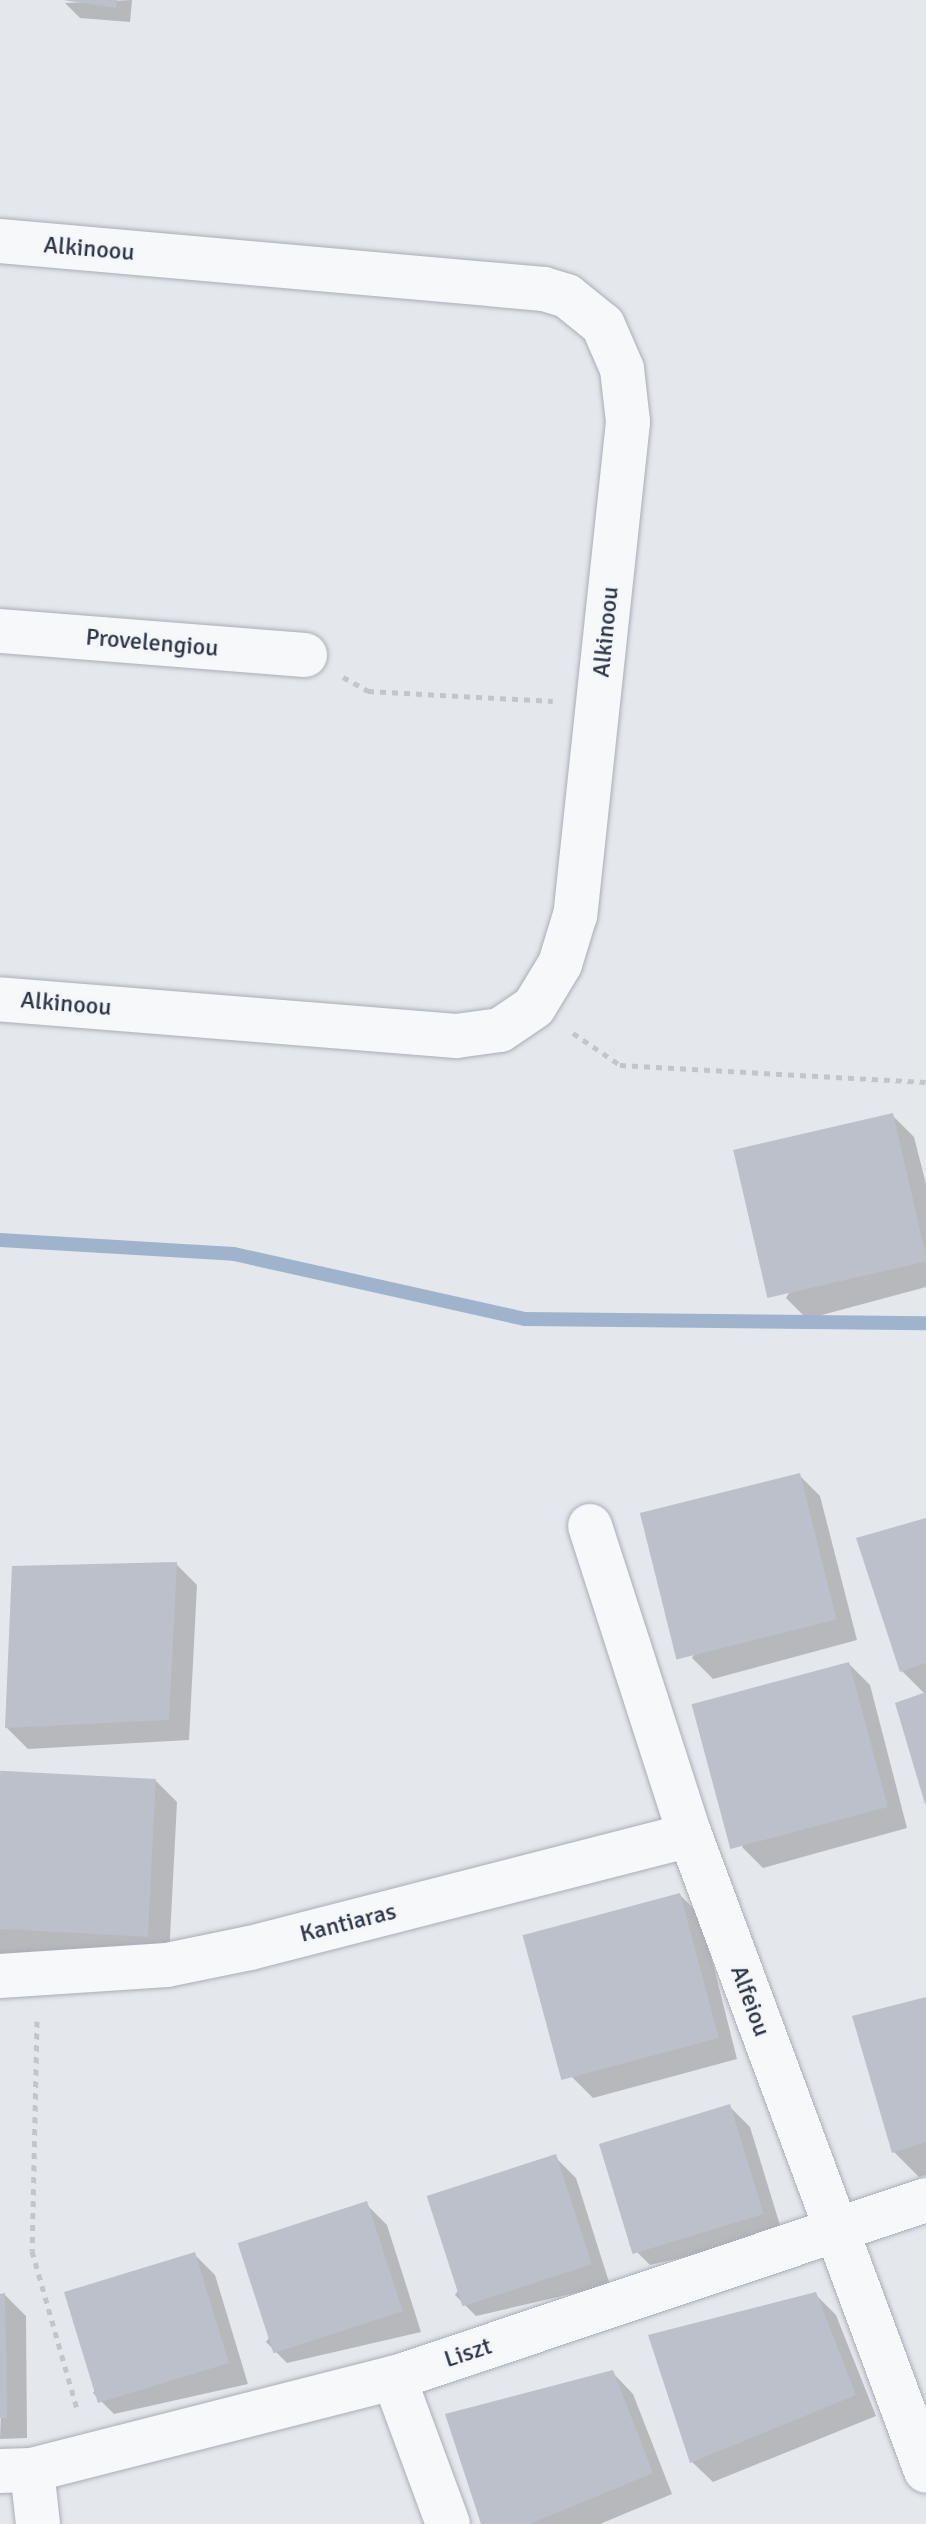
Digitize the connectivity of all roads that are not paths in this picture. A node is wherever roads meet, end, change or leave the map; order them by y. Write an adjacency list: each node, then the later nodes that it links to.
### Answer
1 (0, 241): 4 (street, Alkinoou)
2 (0, 631): 3 (street, Provelengiou)
3 (305, 655)
4 (0, 999)
5 (590, 1526): 6 (street, Alfeiou)
6 (690, 1835): 7 (street, Kantiaras); 9 (street, Alfeiou)
7 (19, 1976)
8 (926, 2200): 9 (street, Liszt)
9 (833, 2232): 10 (street, Liszt); 12 (street, Alfeiou)
10 (394, 2378): 11 (street, Liszt); 14 (street)
11 (16, 2471): 13 (street)
12 (926, 2471)
13 (38, 2524)
14 (448, 2524)

